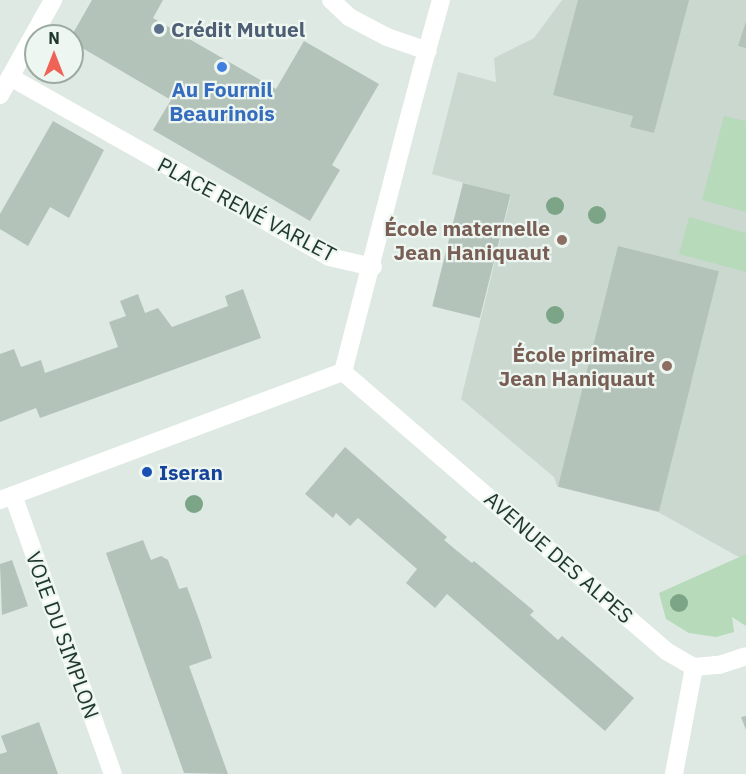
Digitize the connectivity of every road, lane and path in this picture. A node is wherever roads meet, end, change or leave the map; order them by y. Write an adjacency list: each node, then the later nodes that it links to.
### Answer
1 (52, 0): 5 (street)
2 (331, 0): 4 (street)
3 (441, 0): 4 (street)
4 (428, 51): 7 (street)
5 (10, 77): 6 (street); 7 (street, PLACE RENÉ VARLET)
6 (0, 95)
7 (373, 267): 8 (street)
8 (344, 372): 9 (street); 11 (street, AVENUE DES ALPES)
9 (7, 498): 12 (street, VOIE DU SIMPLON)
10 (746, 657): 11 (street)
11 (694, 667): 13 (street)
12 (113, 774)
13 (674, 774)

